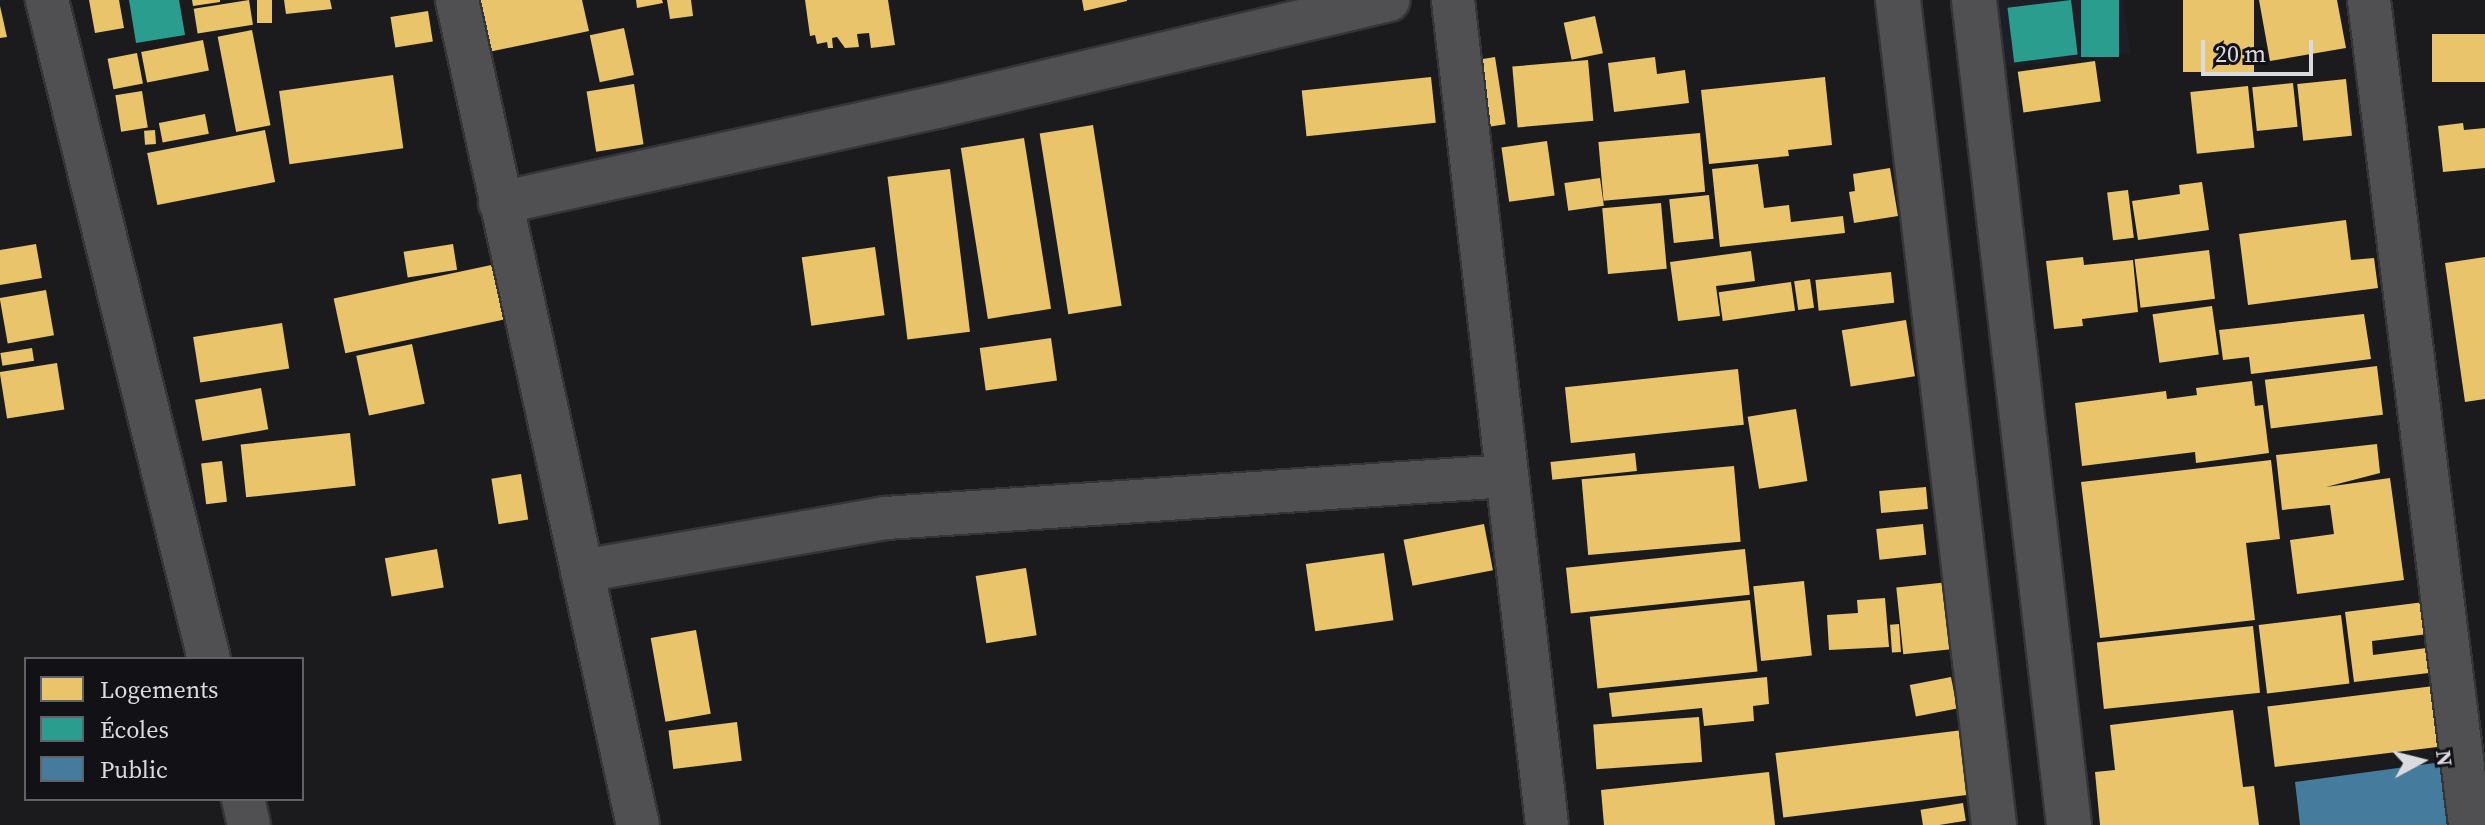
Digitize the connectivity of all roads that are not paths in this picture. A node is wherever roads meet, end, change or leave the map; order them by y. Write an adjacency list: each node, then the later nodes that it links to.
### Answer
1 (47, 0): 11 (street)
2 (457, 0): 8 (street)
3 (1389, 0): 8 (street)
4 (1453, 0): 9 (street)
5 (1898, 0): 16 (street)
6 (1974, 0): 17 (street)
7 (2369, 0): 18 (street)
8 (500, 203): 10 (street)
9 (1507, 476): 10 (street); 15 (street)
10 (582, 571): 14 (street)
11 (209, 657)
12 (243, 801): 13 (street)
13 (249, 825)
14 (638, 825)
15 (1547, 825)
16 (1994, 825)
17 (2069, 825)
18 (2470, 825)

